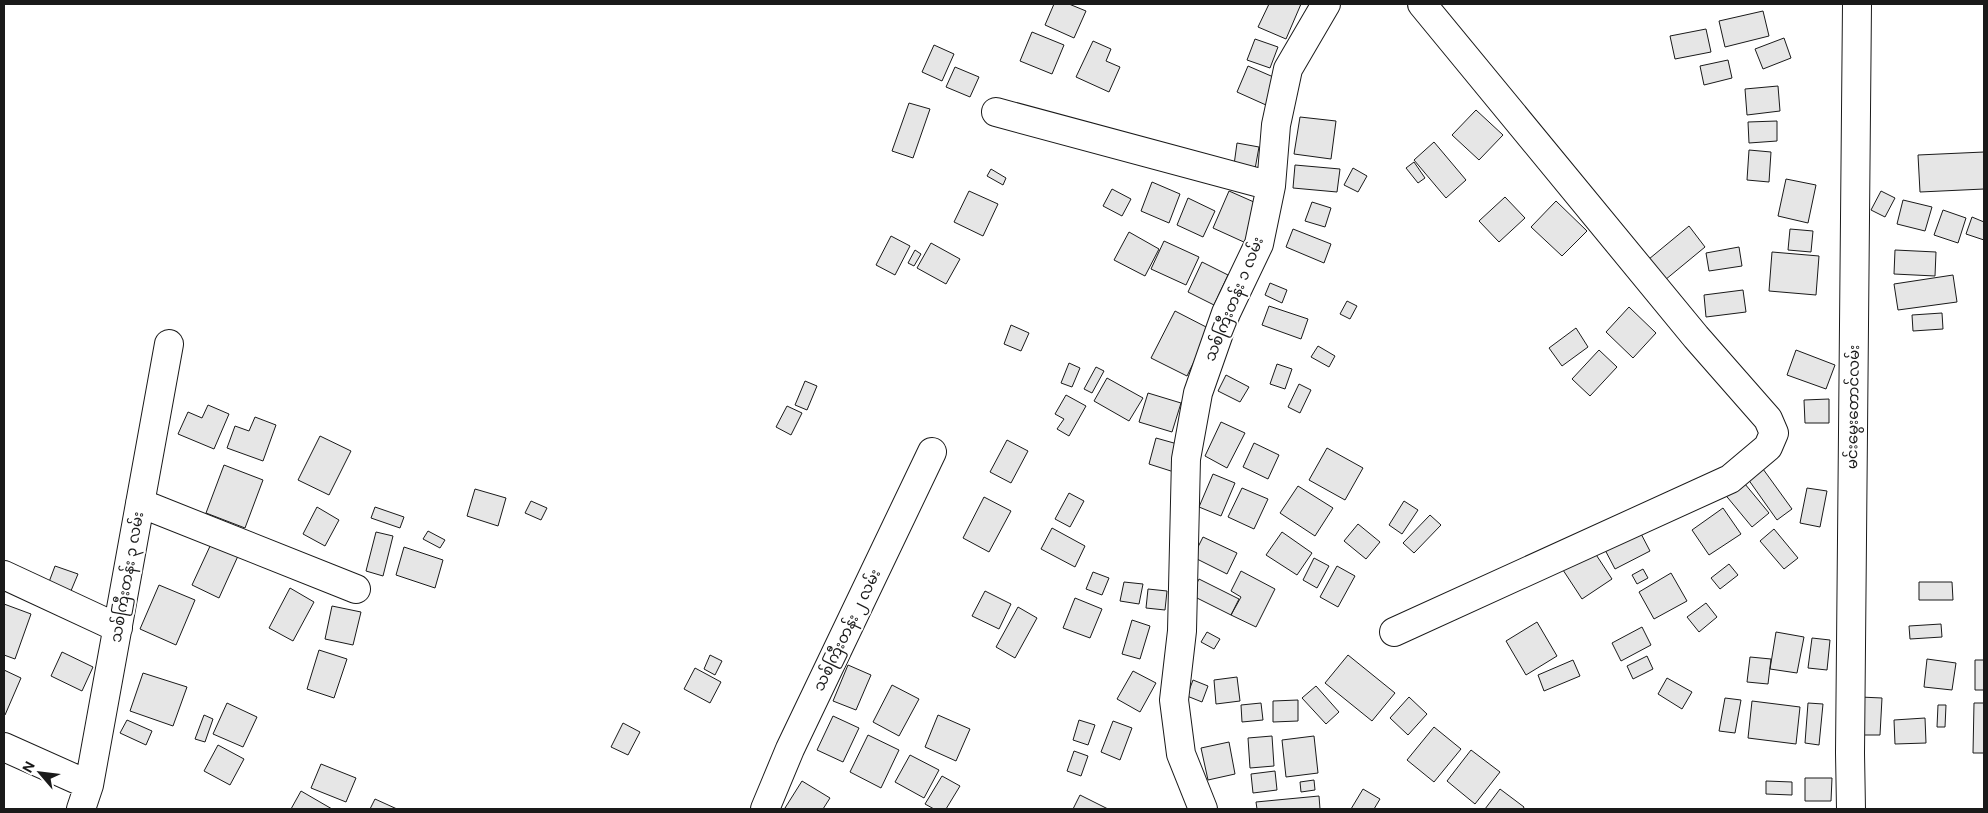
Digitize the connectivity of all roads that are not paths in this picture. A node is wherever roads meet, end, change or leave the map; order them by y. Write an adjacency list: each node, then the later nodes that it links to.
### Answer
1 (1326, 4): 5 (street, သစ်ကြီးတန်း ၁ လမ်း)
2 (1422, 4): 12 (street)
3 (1857, 4): 17 (street, မင်းမွေးတောင်လမ်း)
4 (996, 112): 5 (street)
5 (1271, 186): 16 (street, သစ်ကြီးတန်း ၁ လမ်း)
6 (169, 344): 8 (street, သစ်ကြီးတန်း ၃ လမ်း)
7 (932, 452): 15 (street, သစ်ကြီးတန်း ၂ လမ်း)
8 (140, 503): 10 (street); 11 (street, သစ်ကြီးတန်း ၃ လမ်း)
9 (4, 575): 11 (street)
10 (356, 589)
11 (118, 628): 14 (street, သစ်ကြီးတန်း ၃ လမ်း)
12 (1394, 632)
13 (4, 747): 14 (street)
14 (85, 797)
15 (765, 809)
16 (1203, 809)
17 (1851, 809)

